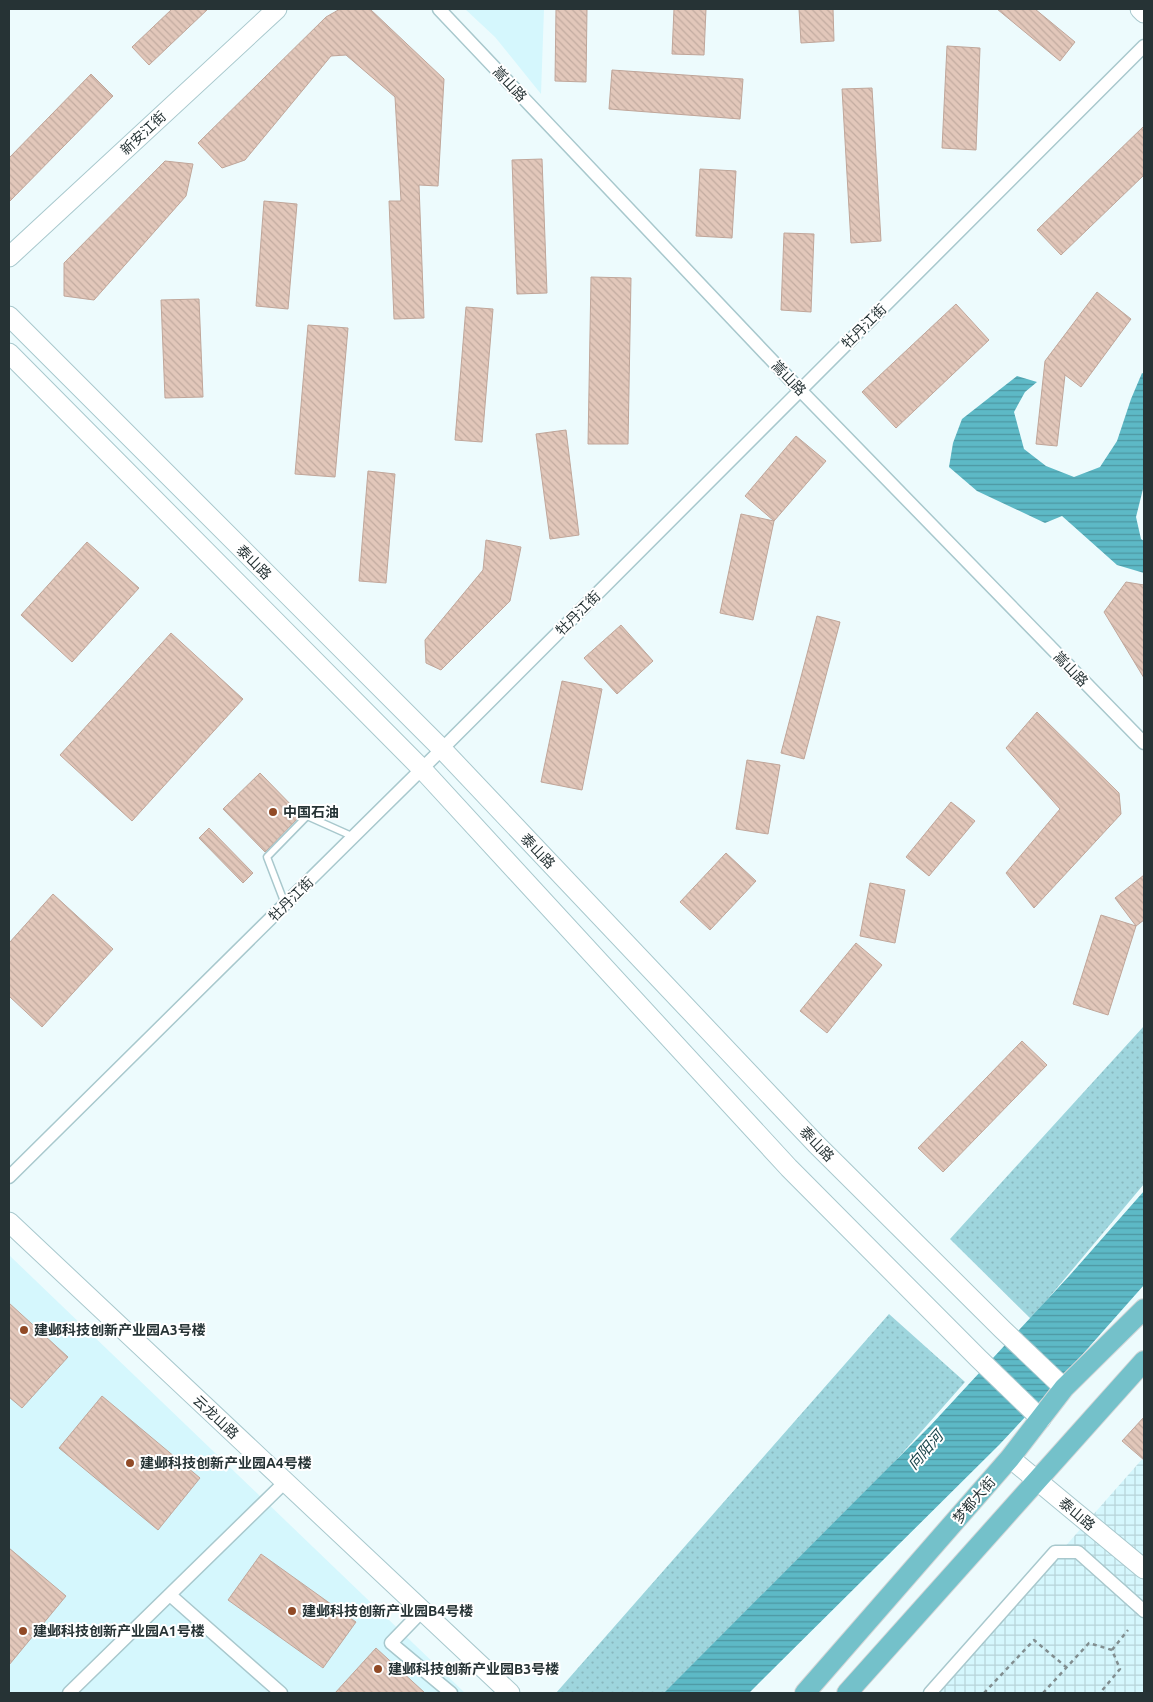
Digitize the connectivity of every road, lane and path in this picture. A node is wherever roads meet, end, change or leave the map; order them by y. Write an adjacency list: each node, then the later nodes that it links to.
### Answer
1 (276, 9): 6 (street, 新安江街)
2 (438, 9): 9 (street, 嵩山路)
3 (1140, 9): 4 (street)
4 (1144, 13)
5 (1144, 46): 9 (street, 牡丹江街)
6 (9, 257)
7 (9, 316): 11 (street, 泰山路)
8 (9, 353): 12 (street, 泰山路)
9 (800, 390): 10 (street, 嵩山路); 11 (street, 牡丹江街)
10 (1144, 743)
11 (442, 749): 12 (street, 牡丹江街); 19 (street, 泰山路)
12 (422, 769): 13 (street, 牡丹江街); 20 (street, 泰山路)
13 (354, 837): 14 (street, 牡丹江街); 14 (lane)
14 (285, 904): 15 (street, 牡丹江街)
15 (9, 1177)
16 (9, 1222): 23 (street, 云龙山路)
17 (1144, 1310): 19 (main road, 梦都大街)
18 (1144, 1361): 22 (main road)
19 (1064, 1388): 20 (main road, 梦都大街)
20 (1042, 1419): 21 (main road, 梦都大街)
21 (1010, 1458): 22 (street, 泰山路); 35 (main road, 梦都大街)
22 (1037, 1481): 24 (street, 泰山路); 36 (main road)
23 (285, 1482): 25 (street); 26 (street, 云龙山路)
24 (1144, 1569)
25 (170, 1595): 31 (street); 32 (street)
26 (422, 1611): 33 (street); 34 (street, 云龙山路)
27 (1144, 1611): 37 (street)
28 (1128, 1630): 29 (path)
29 (1112, 1650): 30 (path); 40 (path)
30 (1066, 1668): 38 (path); 39 (path)
31 (69, 1693)
32 (281, 1693)
33 (451, 1693)
34 (510, 1693)
35 (805, 1693)
36 (847, 1693)
37 (930, 1693)
38 (984, 1693)
39 (1043, 1693)
40 (1100, 1693)

